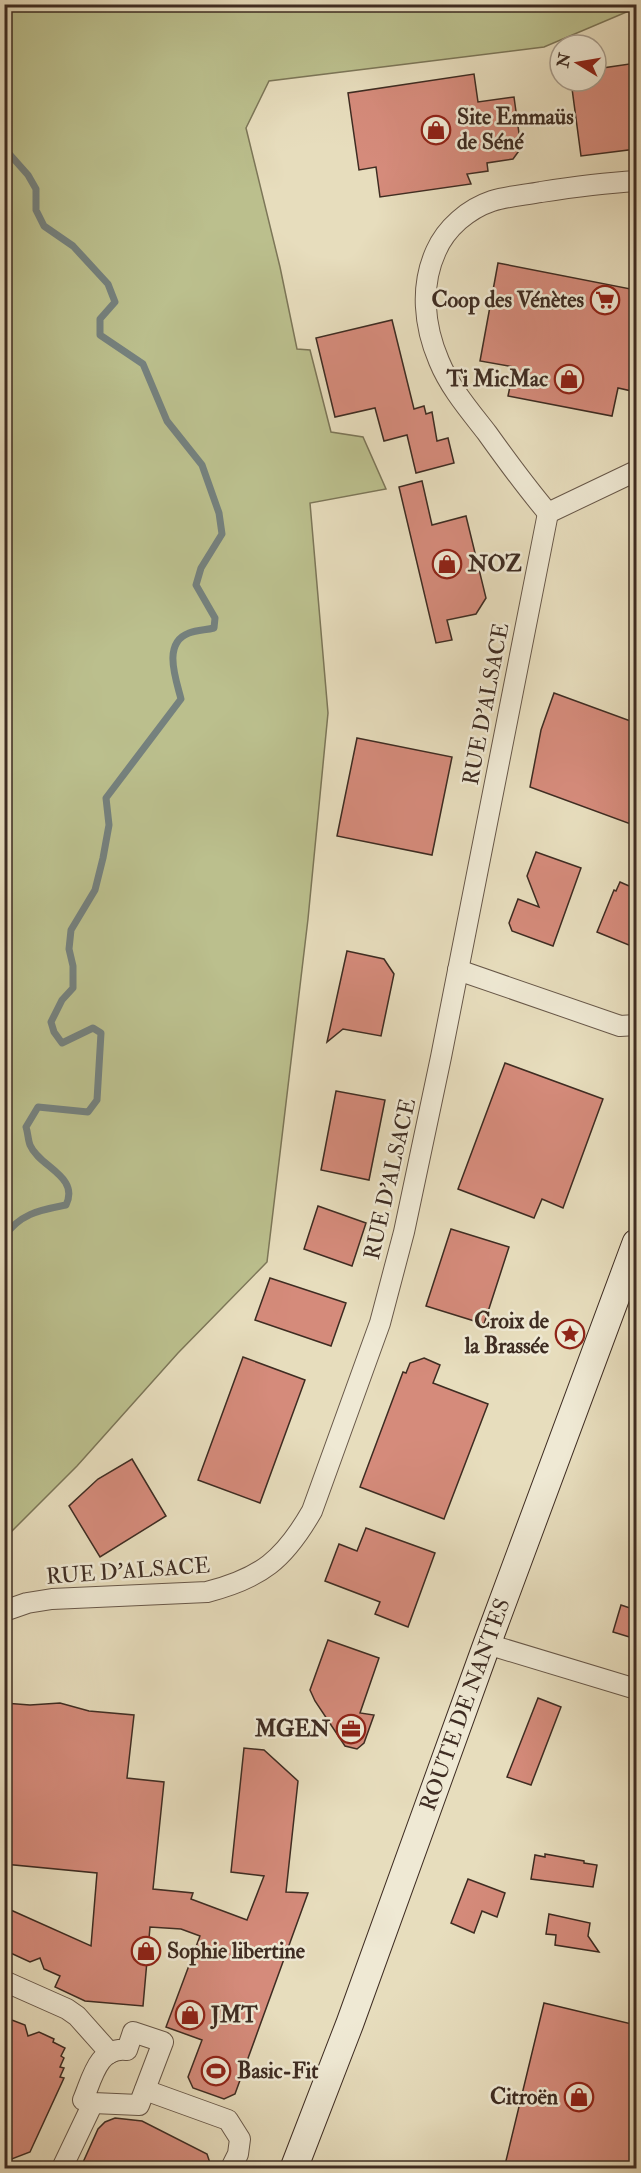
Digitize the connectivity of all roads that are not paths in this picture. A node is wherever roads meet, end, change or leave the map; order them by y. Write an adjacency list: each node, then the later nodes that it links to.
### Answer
1 (636, 180): 3 (street)
2 (636, 471): 3 (street)
3 (548, 513): 4 (street, RUE D'ALSACE)
4 (458, 970): 5 (street); 8 (street, RUE D'ALSACE)
5 (628, 1025): 6 (street)
6 (636, 1041)
7 (636, 1243): 9 (main road, ROUTE DE NANTES)
8 (4, 1611)
9 (487, 1644): 10 (street); 17 (main road, ROUTE DE NANTES)
10 (636, 1689)
11 (4, 1981): 12 (street)
12 (110, 2054): 13 (street); 14 (street)
13 (145, 2090): 14 (street); 16 (street)
14 (93, 2103): 15 (street)
15 (62, 2169)
16 (231, 2169)
17 (294, 2169)

